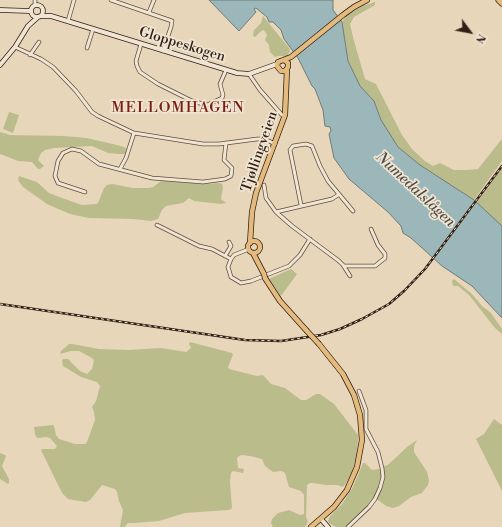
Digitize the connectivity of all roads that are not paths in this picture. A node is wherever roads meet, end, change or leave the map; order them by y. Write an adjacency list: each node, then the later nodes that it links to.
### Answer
1 (35, 0): 8 (street)
2 (111, 0): 11 (street)
3 (154, 0): 11 (street)
4 (367, 0): 24 (main road, Tjøllingveien)
5 (499, 0): 7 (highway)
6 (74, 1): 15 (street)
7 (502, 3)
8 (35, 5): 9 (main road); 12 (main road)
9 (42, 9): 13 (main road); 14 (main road, Gloppeskogen)
10 (0, 10): 12 (main road)
11 (149, 12): 22 (street)
12 (31, 13): 13 (main road); 16 (main road)
13 (39, 16): 14 (main road, Gloppeskogen); 16 (main road)
14 (51, 16): 15 (main road, Gloppeskogen)
15 (68, 21): 17 (main road, Gloppeskogen)
16 (28, 26): 20 (main road)
17 (93, 29): 19 (main road, Gloppeskogen); 21 (street)
18 (39, 42): 23 (street)
19 (141, 44): 22 (main road, Gloppeskogen); 30 (street)
20 (15, 47): 23 (street); 27 (main road)
21 (87, 48)
22 (163, 51): 30 (main road, Gloppeskogen)
23 (30, 55): 35 (street)
24 (291, 59): 25 (main road); 28 (main road, Tjøllingveien)
25 (284, 60): 26 (main road); 28 (main road)
26 (277, 64): 29 (main road, Gloppeskogen); 31 (main road)
27 (0, 65)
28 (288, 67): 31 (main road); 33 (main road, Tjøllingveien)
29 (264, 69): 31 (main road, Gloppeskogen); 32 (main road, Gloppeskogen)
30 (226, 70): 32 (main road, Gloppeskogen)
31 (280, 70): 33 (main road)
32 (249, 74): 34 (street)
33 (286, 80): 37 (main road, Tjøllingveien)
34 (282, 115)
35 (134, 134): 36 (street); 38 (street)
36 (226, 143): 37 (street); 38 (street)
37 (275, 144): 47 (main road, Tjøllingveien)
38 (120, 169): 40 (street)
39 (264, 185): 44 (street)
40 (84, 192)
41 (338, 195): 42 (street); 42 (street); 43 (street)
42 (301, 205): 44 (street)
43 (353, 211)
44 (276, 212): 48 (street)
45 (158, 225): 55 (street)
46 (371, 229): 58 (street)
47 (252, 231): 50 (main road, Tjøllingveien); 51 (main road, Tjøllingveien)
48 (310, 239): 56 (street); 58 (street)
49 (229, 242): 55 (street)
50 (257, 242): 51 (main road); 53 (main road)
51 (250, 243): 52 (main road)
52 (248, 249): 54 (main road); 56 (street)
53 (259, 251): 54 (main road); 57 (main road)
54 (253, 253): 57 (main road)
55 (225, 256): 56 (street)
56 (231, 259)
57 (259, 264): 61 (main road, bridge)
58 (344, 266): 59 (street)
59 (350, 276)
60 (360, 391): 64 (street)
61 (321, 519): 62 (main road); 63 (main road)
62 (311, 527)
63 (328, 527)
64 (348, 527)

